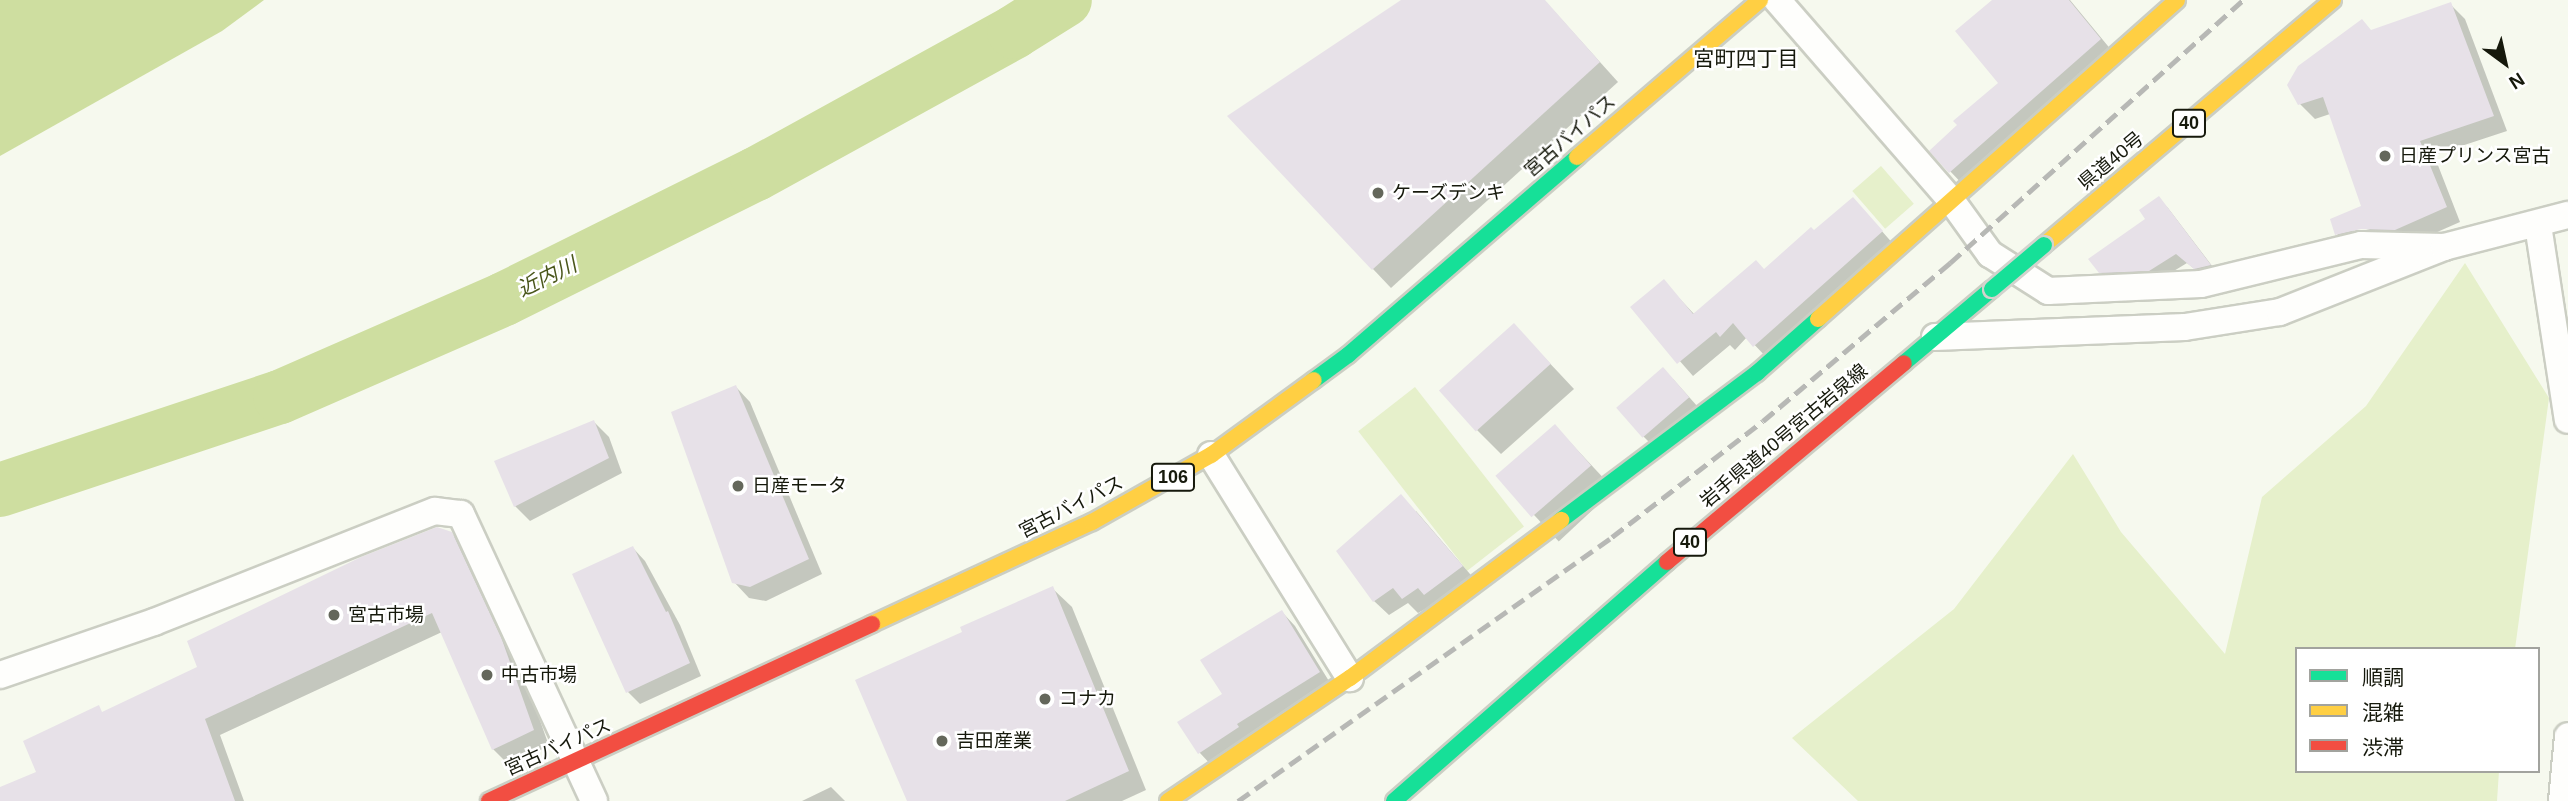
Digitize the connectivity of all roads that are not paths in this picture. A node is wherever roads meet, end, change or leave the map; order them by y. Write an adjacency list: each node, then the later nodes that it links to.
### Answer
1 (1760, 0): 12 (main road, 宮古バイパス / 106)
2 (1777, 0): 5 (street)
3 (2177, 0): 5 (main road)
4 (2333, 0): 8 (main road, 県道40号 / 40)
5 (1951, 200): 9 (street); 14 (main road)
6 (2568, 215): 7 (street)
7 (2538, 225): 9 (street); 11 (street)
8 (2044, 245): 10 (main road, 岩手県道40号宮古岩泉線 / 40, bridge)
9 (2444, 247): 10 (street)
10 (1935, 337): 20 (main road, 岩手県道40号宮古岩泉線 / 40)
11 (2568, 420)
12 (1211, 455): 14 (street); 16 (main road, 宮古バイパス / 106)
13 (0, 675): 16 (street)
14 (1350, 678): 19 (main road)
15 (2568, 736): 21 (street)
16 (579, 762): 17 (main road, 宮古バイパス / 106); 18 (street)
17 (489, 801)
18 (594, 801)
19 (1168, 801)
20 (1394, 801)
21 (2562, 801)

